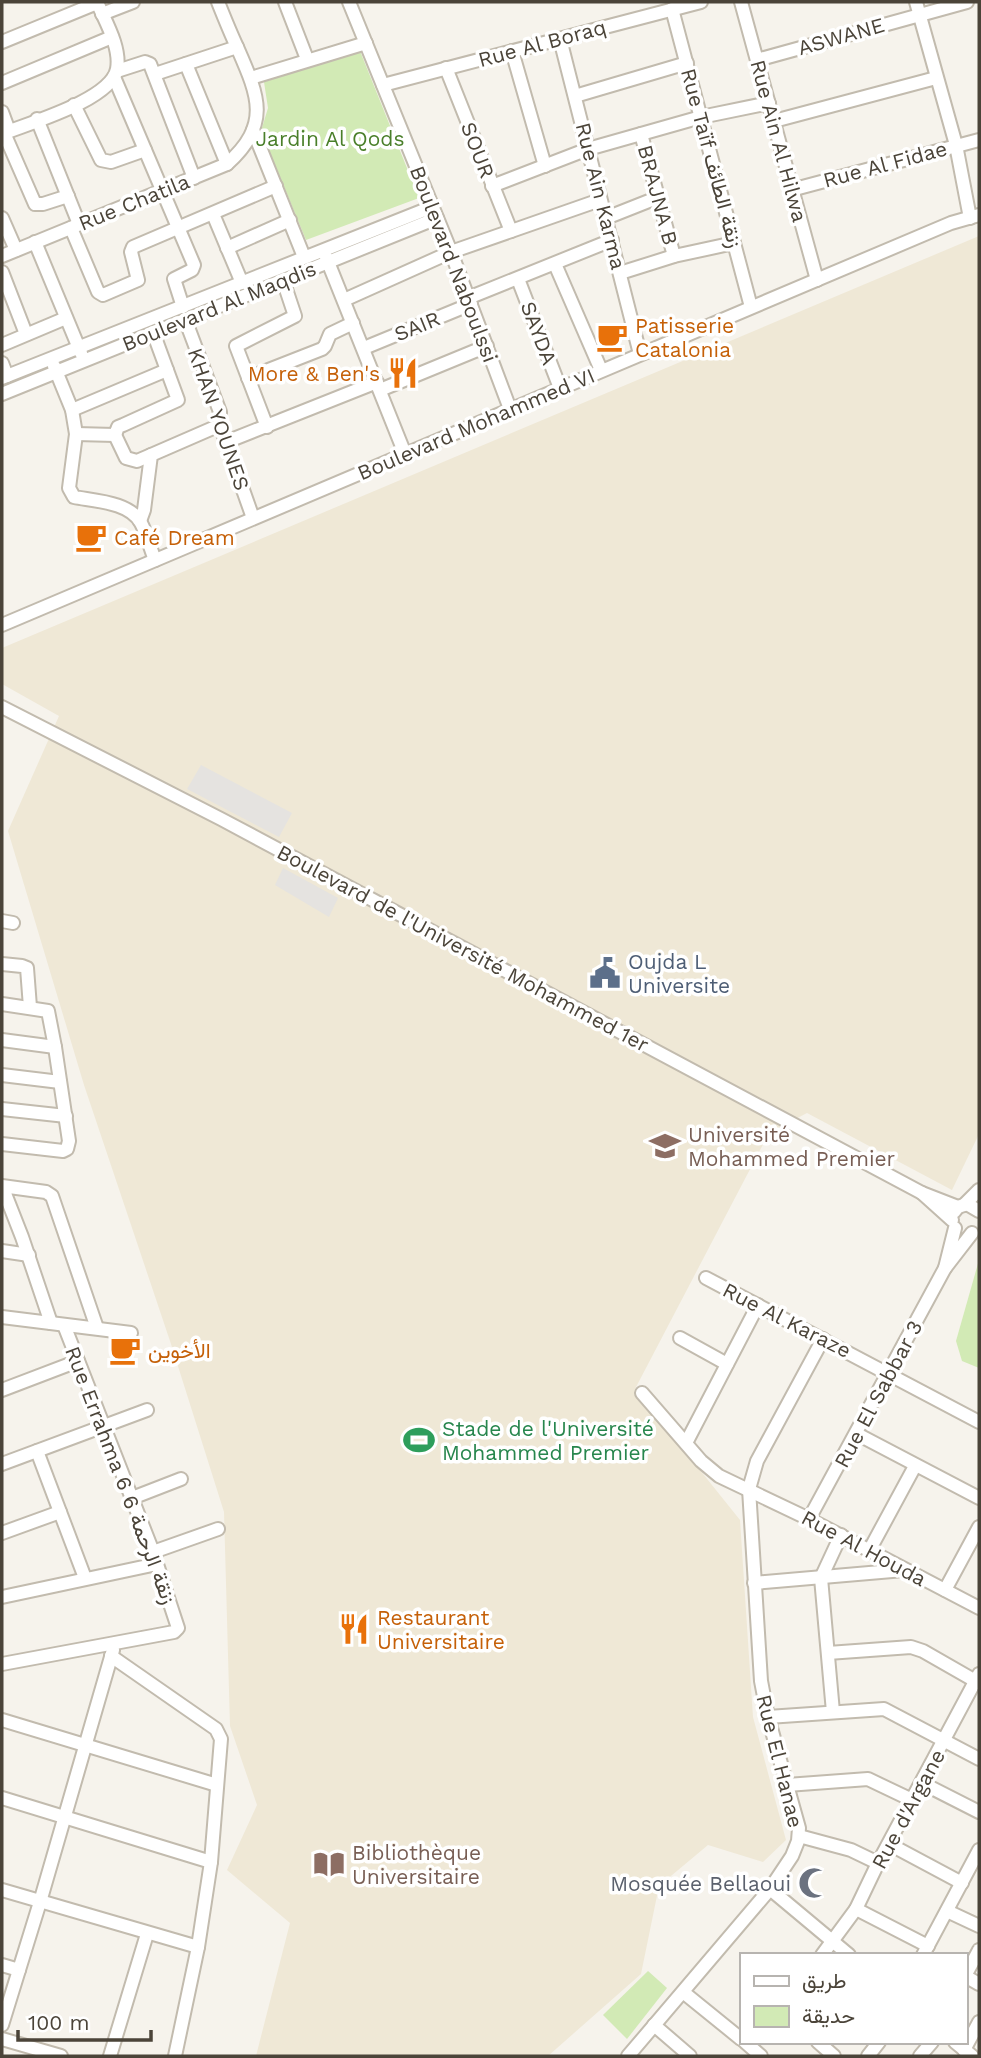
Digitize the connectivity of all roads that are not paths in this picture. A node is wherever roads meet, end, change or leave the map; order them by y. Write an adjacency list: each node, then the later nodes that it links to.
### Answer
1 (133, 2): 8 (street)
2 (218, 2): 15 (street)
3 (285, 2): 17 (street)
4 (349, 2): 14 (street, Boulevard Naboulssi)
5 (701, 2): 10 (street, Rue Al Boraq)
6 (741, 2): 18 (street, Rue Ain Al Hilwa)
7 (967, 2): 9 (street, ASWANE)
8 (99, 6): 11 (street); 13 (street)
9 (918, 8): 18 (street, ASWANE); 25 (street)
10 (672, 9): 12 (street, Rue Al Boraq); 19 (street, Rue Taïf زنقة الطائف)
11 (112, 37): 22 (street); 26 (street)
12 (560, 39): 16 (street, Rue Al Boraq); 28 (street, Rue Ain Karma)
13 (2, 42)
14 (366, 43): 17 (street); 27 (street, Boulevard Naboulssi)
15 (237, 47): 20 (street); 24 (street)
16 (512, 51): 21 (street, Rue Al Boraq); 45 (street)
17 (307, 59): 24 (street)
18 (757, 60): 29 (street, Rue Ain Al Hilwa)
19 (687, 63): 28 (street); 32 (street, Rue Taïf زنقة الطائف)
20 (187, 64): 23 (street); 43 (street)
21 (446, 68): 27 (street, Rue Al Boraq); 48 (street, SOUR)
22 (115, 74): 23 (street); 30 (street); 41 (street)
23 (155, 74): 46 (street)
24 (251, 78): 35 (street)
25 (936, 78): 34 (street); 39 (street)
26 (2, 83)
27 (383, 85): 54 (street, Boulevard Naboulssi)
28 (575, 96): 40 (street, Rue Ain Karma)
29 (769, 103): 32 (street); 34 (street, Rue Ain Al Hilwa)
30 (74, 105): 33 (street); 41 (street)
31 (2, 113): 36 (street)
32 (701, 117): 37 (street); 65 (street, Rue Taïf زنقة الطائف)
33 (37, 119): 36 (street); 51 (street)
34 (774, 121): 49 (street, Rue Ain Al Hilwa)
35 (253, 130): 43 (street, Rue Chatila); 47 (street)
36 (5, 132): 42 (street)
37 (641, 134): 40 (street); 52 (street, BRAJNA B)
38 (979, 140): 39 (street, Rue Al Fidae)
39 (956, 145): 49 (street, Rue Al Fidae); 55 (street)
40 (589, 149): 45 (street); 53 (street, Rue Ain Karma)
41 (145, 150): 50 (street)
42 (15, 160): 44 (street); 51 (street)
43 (227, 164): 46 (street, Rue Chatila)
44 (2, 165)
45 (545, 166): 48 (street)
46 (194, 178): 50 (street, Rue Chatila)
47 (276, 186): 56 (street); 59 (street)
48 (492, 186): 62 (street, SOUR)
49 (791, 190): 78 (street, Rue Ain Al Hilwa)
50 (164, 191): 60 (street, Rue Chatila); 61 (street)
51 (68, 196): 60 (street)
52 (659, 197): 58 (street); 71 (street, BRAJNA B)
53 (600, 200): 58 (street, Rue Ain Karma); 62 (street)
54 (434, 212): 68 (street, Boulevard Naboulssi); 70 (street, Boulevard Al Maqdis)
55 (974, 212): 78 (street, Boulevard Mohammed VI)
56 (213, 214): 61 (street); 66 (street)
57 (2, 218): 67 (street)
58 (606, 218): 63 (street, Rue Ain Karma)
59 (290, 220): 66 (street); 72 (street)
60 (75, 226): 61 (street); 64 (street, Rue Chatila)
61 (180, 228): 83 (street, KHAN YOUNES)
62 (511, 230): 68 (street)
63 (612, 240): 73 (street, SAIR); 75 (street, Rue Ain Karma)
64 (35, 242): 67 (street, Rue Chatila); 84 (street)
65 (734, 243): 71 (street); 82 (street, Rue Taïf زنقة الطائف)
66 (227, 248): 79 (street)
67 (16, 250): 69 (street, Rue Chatila)
68 (451, 252): 80 (street); 81 (street, Boulevard Naboulssi)
69 (2, 256)
70 (325, 256): 72 (street, Boulevard Al Maqdis); 77 (street, Boulevard Al Maqdis); 80 (street)
71 (674, 256): 75 (street)
72 (304, 257): 79 (street, Boulevard Al Maqdis)
73 (555, 264): 76 (street, SAIR); 96 (street, SAYDA)
74 (2, 272): 87 (street)
75 (620, 273): 92 (street, Rue Ain Karma)
76 (518, 279): 81 (street, SAIR); 101 (street, SAYDA)
77 (283, 280): 83 (street, Boulevard Al Maqdis); 99 (street)
78 (817, 280): 82 (street, Boulevard Mohammed VI)
79 (242, 283): 83 (street, Boulevard Al Maqdis)
80 (344, 300): 85 (street)
81 (470, 301): 89 (street, Boulevard Naboulssi); 90 (street, SAIR)
82 (751, 307): 92 (street, Boulevard Mohammed VI)
83 (184, 313): 86 (street, Boulevard Al Maqdis); 91 (street, Boulevard Al Maqdis); 105 (street, KHAN YOUNES)
84 (66, 318): 87 (street); 91 (street)
85 (353, 323): 90 (street); 99 (street)
86 (153, 332): 91 (street, Boulevard Al Maqdis); 95 (street)
87 (26, 334): 88 (street)
88 (2, 345)
89 (486, 346): 100 (street); 103 (street, Boulevard Naboulssi)
90 (364, 348): 100 (street)
91 (82, 354): 93 (street, Boulevard Al Maqdis); 97 (street, Boulevard Al Maqdis)
92 (640, 354): 96 (street, Boulevard Mohammed VI)
93 (52, 359): 97 (street); 98 (street, Boulevard Al Maqdis)
94 (2, 363): 98 (street)
95 (167, 370): 104 (street); 108 (street)
96 (601, 370): 101 (street, Boulevard Mohammed VI)
97 (57, 372): 102 (street, Boulevard Al Maqdis); 104 (street)
98 (4, 377)
99 (248, 378): 106 (street)
100 (378, 386): 106 (street); 110 (street)
101 (560, 388): 103 (street, Boulevard Mohammed VI)
102 (2, 394)
103 (510, 409): 110 (street, Boulevard Mohammed VI)
104 (72, 410): 107 (street)
105 (220, 425): 109 (street, KHAN YOUNES); 111 (street)
106 (267, 427): 109 (street)
107 (76, 434): 108 (street); 113 (street)
108 (116, 435): 111 (street)
109 (226, 442): 112 (street, KHAN YOUNES)
110 (405, 454): 112 (street, Boulevard Mohammed VI)
111 (151, 455): 113 (street)
112 (253, 518): 114 (street, Boulevard Mohammed VI)
113 (140, 521): 114 (street)
114 (155, 560): 115 (street, Boulevard Mohammed VI)
115 (2, 625)
116 (2, 707): 129 (street, Boulevard de l'Université Mohammed 1er)
117 (2, 964): 119 (street)
118 (2, 1004): 119 (street)
119 (30, 1007): 121 (street)
120 (2, 1040): 121 (street)
121 (55, 1047): 123 (street)
122 (2, 1075): 123 (street)
123 (60, 1082): 125 (street)
124 (2, 1109): 125 (street)
125 (66, 1116): 126 (street)
126 (2, 1144)
127 (2, 1186): 135 (street, Rue Errahma 6 6 زنقة الرحمة); 141 (street)
128 (979, 1190): 130 (street); 131 (street)
129 (922, 1193): 130 (street, Boulevard de l'Université Mohammed 1er); 132 (street, Boulevard de l'Université Mohammed 1er)
130 (961, 1206): 131 (street, Boulevard de l'Université Mohammed 1er); 132 (street, Rue El Sabbar 3)
131 (978, 1210)
132 (954, 1224): 133 (street); 136 (street, Rue El Sabbar 3)
133 (976, 1232): 136 (street, Rue El Sabbar 3)
134 (2, 1251): 135 (street)
135 (29, 1255): 140 (street, Rue Errahma 6 6 زنقة الرحمة)
136 (946, 1268): 147 (street, Rue El Sabbar 3)
137 (706, 1278): 138 (street, Rue Al Karaze)
138 (758, 1305): 144 (street, Rue Al Karaze); 146 (street)
139 (2, 1317): 140 (street)
140 (58, 1324): 141 (street); 145 (street, Rue Errahma 6 6 زنقة الرحمة)
141 (97, 1328): 142 (street)
142 (131, 1333)
143 (680, 1338): 146 (street)
144 (823, 1339): 147 (street, Rue Al Karaze); 159 (street)
145 (78, 1361): 148 (street); 152 (street, Rue Errahma 6 6 زنقة الرحمة)
146 (727, 1364): 154 (street)
147 (889, 1373): 151 (street, Rue Al Karaze); 153 (street, Rue El Sabbar 3)
148 (2, 1390)
149 (642, 1393): 154 (street, Rue Al Houda)
150 (147, 1410): 152 (street)
151 (979, 1422)
152 (104, 1426): 155 (street); 161 (street, Rue Errahma 6 6 زنقة الرحمة)
153 (857, 1434): 157 (street); 163 (street, Rue El Sabbar 3)
154 (686, 1443): 159 (street, Rue Al Houda)
155 (37, 1451): 156 (street); 162 (street)
156 (2, 1464)
157 (915, 1466): 160 (street); 168 (street)
158 (181, 1479): 161 (street)
159 (749, 1489): 163 (street, Rue Al Houda); 173 (street, Rue El Hanae)
160 (979, 1497)
161 (132, 1498): 169 (street, Rue Errahma 6 6 زنقة الرحمة)
162 (60, 1511): 166 (street); 171 (street)
163 (810, 1519): 167 (street, Rue Al Houda)
164 (979, 1527): 174 (street)
165 (218, 1529): 169 (street)
166 (2, 1533)
167 (841, 1535): 168 (street, Rue Al Houda); 172 (street)
168 (869, 1551): 170 (street, Rue Al Houda)
169 (155, 1558): 171 (street); 177 (street, Rue Errahma 6 6 زنقة الرحمة)
170 (904, 1570): 172 (street); 174 (street, Rue Al Houda)
171 (85, 1578): 175 (street)
172 (821, 1578): 173 (street); 178 (street)
173 (754, 1583): 182 (street, Rue El Hanae)
174 (945, 1590): 176 (street, Rue Al Houda)
175 (2, 1597)
176 (979, 1608)
177 (113, 1650): 179 (street); 185 (street); 188 (street)
178 (828, 1653): 180 (street); 181 (street)
179 (2, 1664)
180 (978, 1679): 184 (street, Rue d'Argane)
181 (833, 1712): 182 (street); 184 (street)
182 (768, 1717): 189 (street, Rue El Hanae)
183 (2, 1720): 185 (street)
184 (945, 1740): 186 (street); 187 (street, Rue d'Argane)
185 (85, 1746): 188 (street); 193 (street)
186 (979, 1759)
187 (922, 1783): 191 (street, Rue d'Argane); 192 (street)
188 (217, 1785): 197 (street)
189 (787, 1785): 191 (street); 194 (street, Rue El Hanae)
190 (2, 1798): 193 (street)
191 (912, 1800): 195 (street, Rue d'Argane)
192 (979, 1812)
193 (64, 1817): 197 (street); 202 (street)
194 (799, 1836): 198 (street); 200 (street, Rue El Hanae)
195 (888, 1844): 198 (street, Rue d'Argane); 199 (street)
196 (979, 1850): 199 (street)
197 (211, 1861): 208 (street)
198 (878, 1863): 203 (street, Rue d'Argane)
199 (962, 1883): 204 (street)
200 (770, 1889): 207 (street); 216 (street, Rue El Hanae)
201 (2, 1890): 202 (street)
202 (40, 1902): 206 (street); 214 (street)
203 (856, 1909): 207 (street, Rue d'Argane); 210 (street)
204 (947, 1911): 205 (street); 210 (street)
205 (979, 1926)
206 (147, 1934): 208 (street); 227 (street)
207 (833, 1941): 211 (street, Rue d'Argane); 212 (street)
208 (198, 1947): 228 (street)
209 (979, 1950): 215 (street)
210 (926, 1952)
211 (824, 1953)
212 (847, 1953)
213 (2, 1965): 214 (street)
214 (19, 1970): 218 (street)
215 (967, 1972)
216 (683, 1992): 219 (street, Rue El Hanae); 220 (street)
217 (979, 2022): 225 (street)
218 (2, 2025)
219 (654, 2025): 229 (street, Rue El Hanae); 230 (street)
220 (740, 2037)
221 (2, 2039): 226 (street)
222 (748, 2044): 231 (street)
223 (820, 2044): 232 (street)
224 (979, 2048): 225 (street)
225 (966, 2051)
226 (61, 2056)
227 (110, 2056)
228 (175, 2056)
229 (628, 2056)
230 (690, 2056)
231 (761, 2056)
232 (834, 2056)

